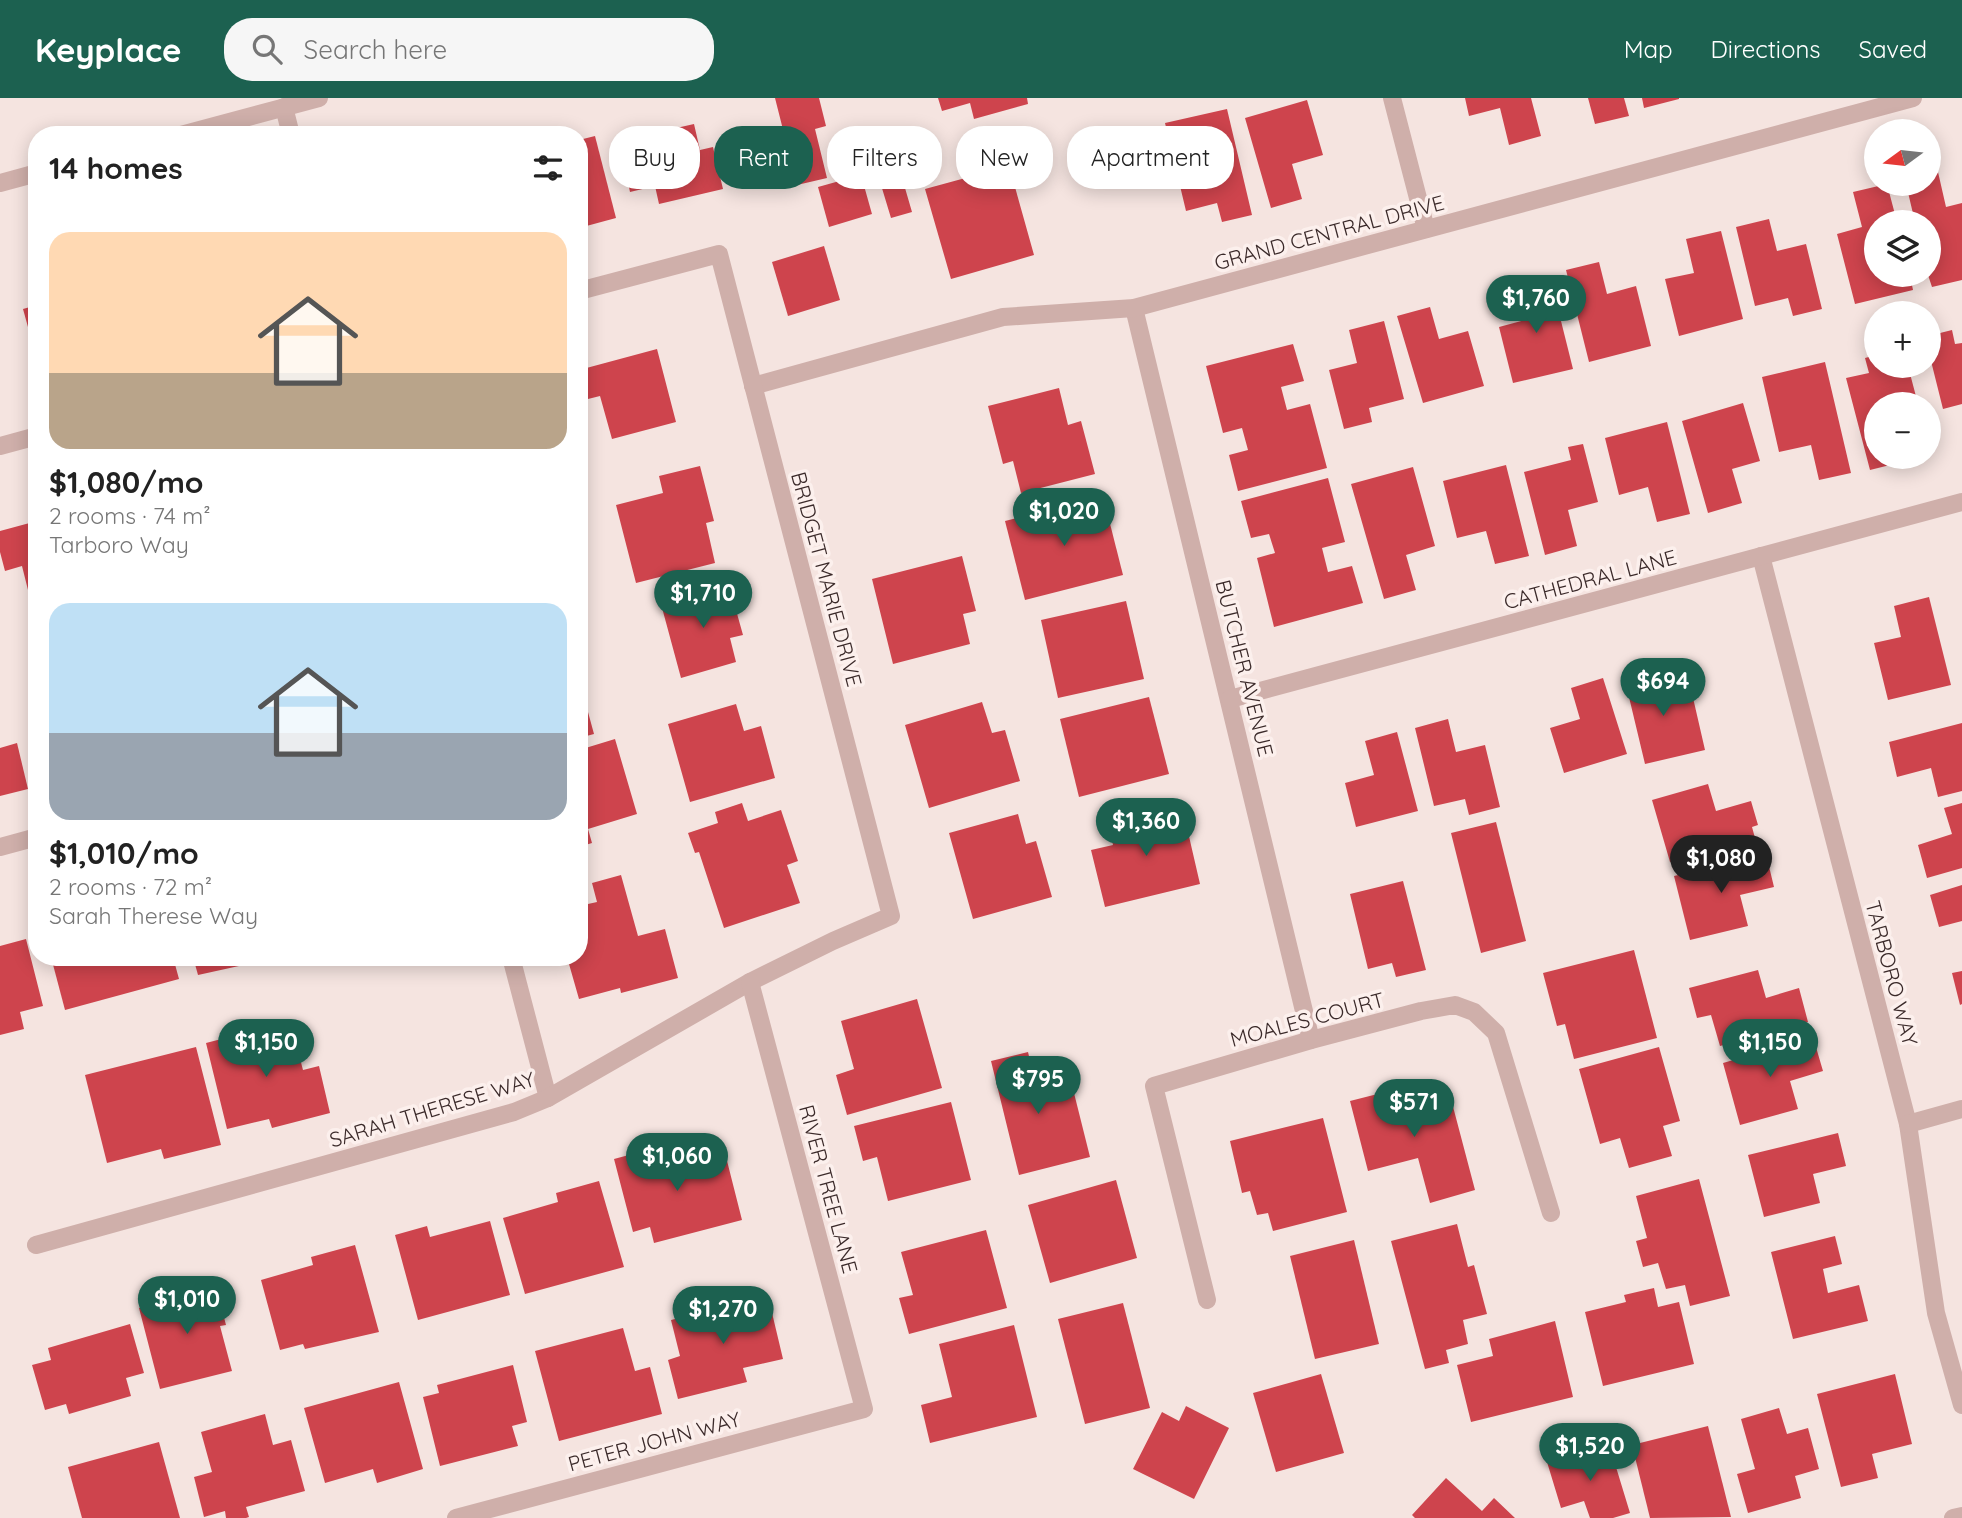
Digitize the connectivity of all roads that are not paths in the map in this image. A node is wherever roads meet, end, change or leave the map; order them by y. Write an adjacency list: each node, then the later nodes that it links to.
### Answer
1 (319, 98): 4 (street)
2 (1392, 98): 9 (street)
3 (1913, 98): 9 (street, GRAND CENTRAL DRIVE)
4 (284, 107): 5 (street); 6 (street)
5 (214, 126)
6 (289, 126)
7 (28, 175): 8 (street)
8 (0, 183)
9 (1426, 229): 11 (street, GRAND CENTRAL DRIVE)
10 (588, 289): 12 (street, BRIDGET MARIE DRIVE)
11 (1134, 308): 12 (street, GRAND CENTRAL DRIVE); 17 (street, BUTCHER AVENUE)
12 (753, 386): 20 (street, BRIDGET MARIE DRIVE)
13 (28, 438): 14 (street)
14 (0, 446)
15 (1962, 502): 16 (street, CATHEDRAL LANE)
16 (1760, 556): 17 (street, CATHEDRAL LANE); 26 (street, TARBORO WAY)
17 (1230, 699): 23 (street, BUTCHER AVENUE)
18 (28, 839): 19 (street)
19 (0, 847)
20 (891, 916): 22 (street, SARAH THERESE WAY)
21 (513, 966): 24 (street)
22 (750, 982): 24 (street, SARAH THERESE WAY); 31 (street, RIVER TREE LANE)
23 (1311, 1040): 27 (street, MOALES COURT); 29 (street, MOALES COURT)
24 (548, 1098): 28 (street, SARAH THERESE WAY)
25 (1962, 1109): 26 (street)
26 (1908, 1124): 30 (street, TARBORO WAY)
27 (1552, 1213)
28 (36, 1245)
29 (1207, 1300)
30 (1962, 1405)
31 (864, 1409): 33 (street, PETER JOHN WAY)
32 (1962, 1516): 34 (street)
33 (456, 1518)
34 (1953, 1518)

